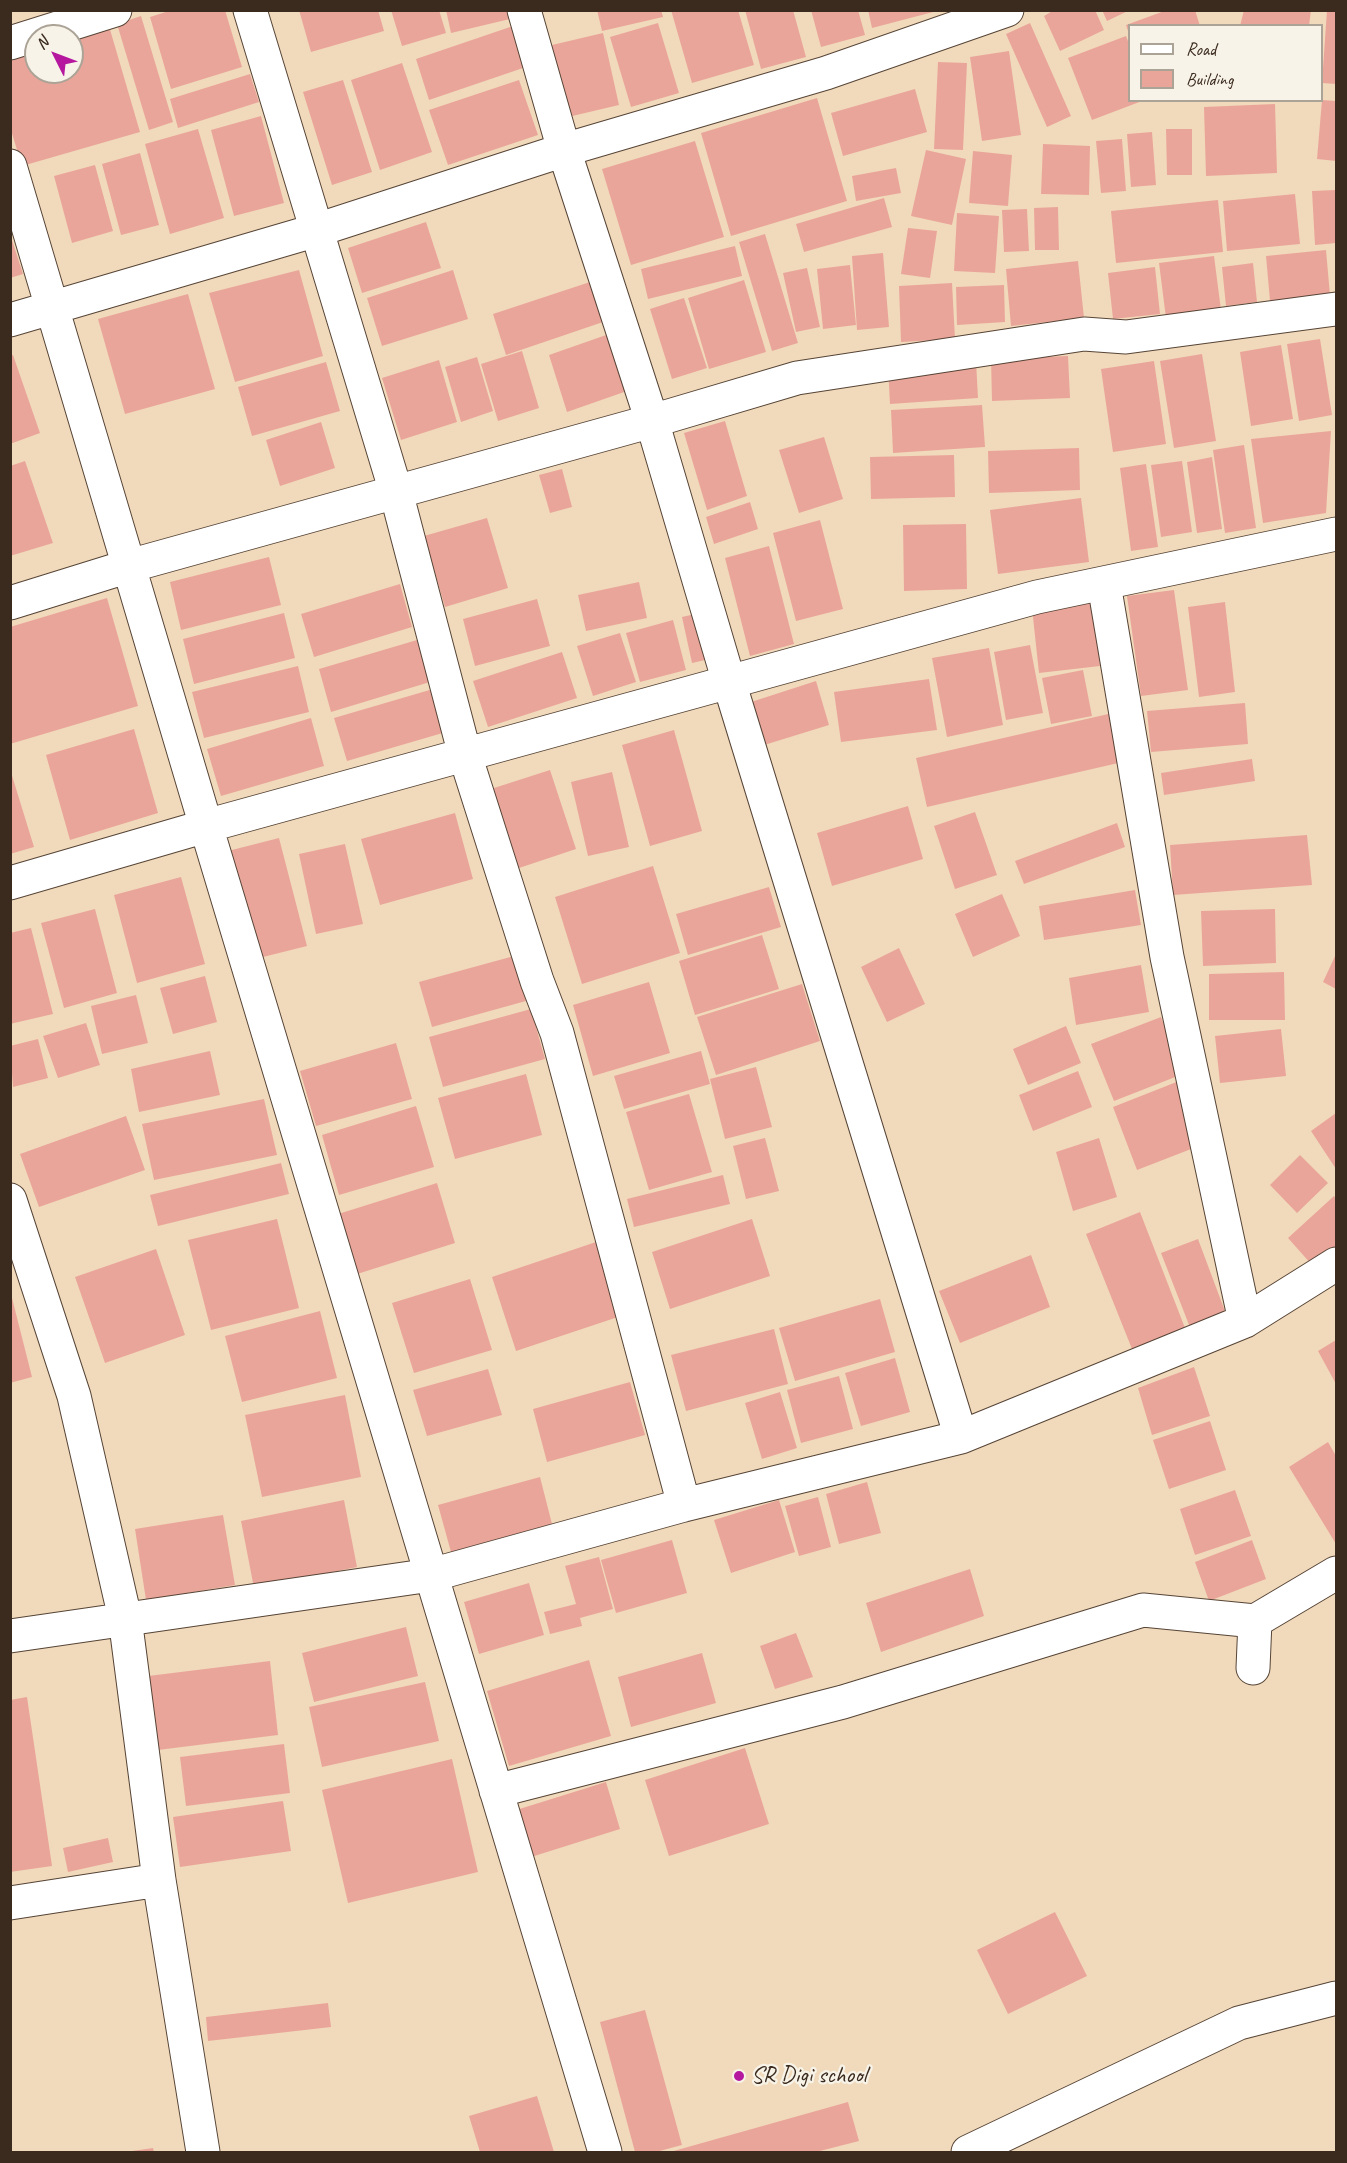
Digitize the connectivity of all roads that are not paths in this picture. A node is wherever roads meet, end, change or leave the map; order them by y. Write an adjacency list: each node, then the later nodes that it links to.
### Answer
1 (115, 10): 5 (street)
2 (250, 10): 8 (street)
3 (524, 10): 6 (street)
4 (1007, 10): 6 (street)
5 (10, 43)
6 (564, 150): 8 (street); 12 (street)
7 (10, 166): 9 (street)
8 (317, 230): 9 (street); 13 (street)
9 (52, 309): 11 (street); 15 (street)
10 (1336, 309): 12 (street)
11 (10, 320)
12 (652, 421): 13 (street); 18 (street)
13 (396, 492): 15 (street); 19 (street)
14 (1336, 534): 16 (street)
15 (129, 566): 17 (street); 20 (street)
16 (1104, 584): 18 (street); 24 (street)
17 (10, 603)
18 (729, 682): 19 (street); 25 (street)
19 (465, 755): 20 (street); 26 (street)
20 (206, 826): 21 (street); 28 (street)
21 (10, 883)
22 (10, 1200): 29 (street)
23 (1336, 1264): 24 (street)
24 (1245, 1322): 25 (street)
25 (961, 1437): 26 (street)
26 (684, 1505): 28 (street)
27 (1336, 1573): 30 (street)
28 (432, 1575): 29 (street); 33 (street)
29 (125, 1618): 31 (street); 34 (street)
30 (1255, 1621): 32 (street); 33 (street)
31 (10, 1636)
32 (1253, 1668)
33 (496, 1791): 38 (street)
34 (159, 1880): 35 (street); 37 (street)
35 (10, 1902)
36 (1336, 1998): 39 (street)
37 (203, 2152)
38 (605, 2152)
39 (968, 2152)

